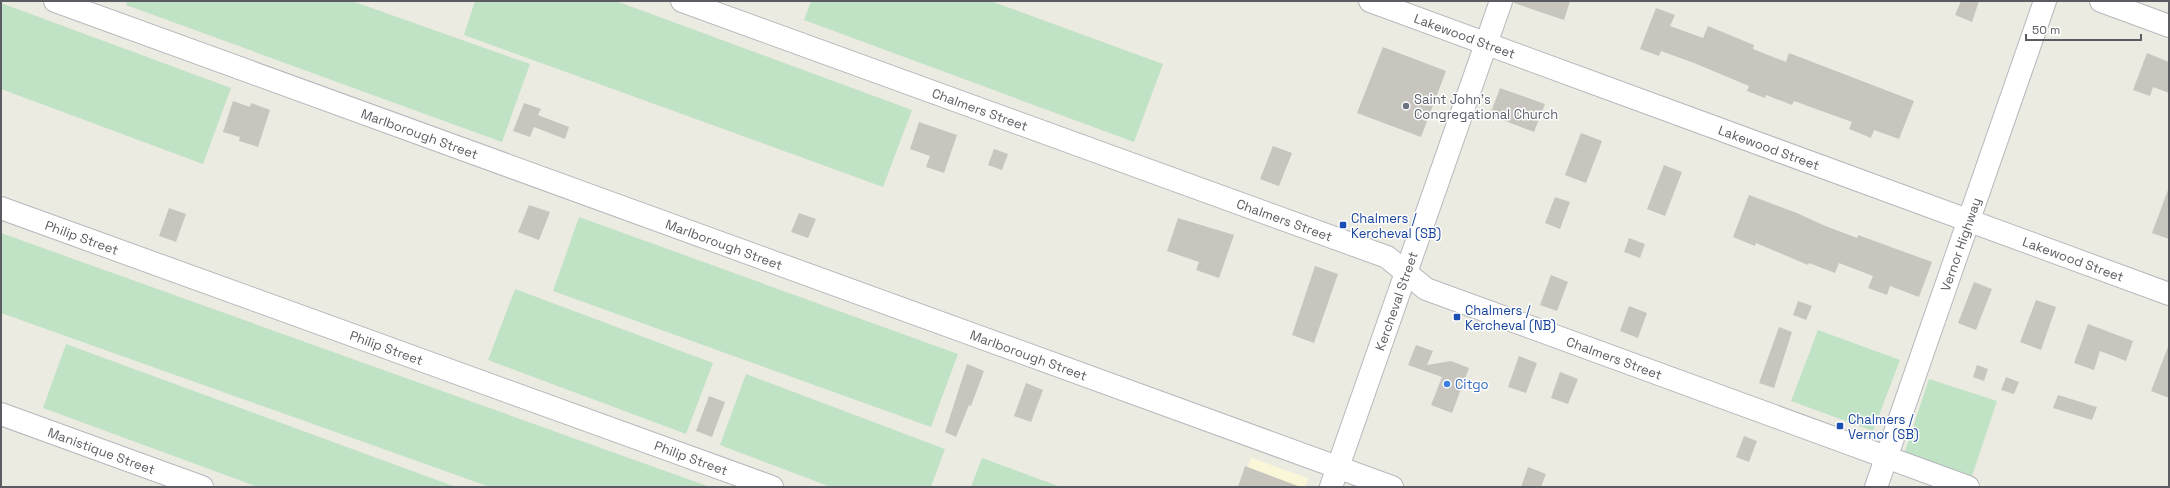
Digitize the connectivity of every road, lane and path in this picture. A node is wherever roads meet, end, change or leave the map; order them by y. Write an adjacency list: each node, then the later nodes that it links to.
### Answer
1 (56, 1): 15 (street, Marlborough Street)
2 (682, 1): 11 (street, Chalmers Street)
3 (1370, 1): 8 (street, Lakewood Street)
4 (1500, 1): 8 (street, Kercheval Street)
5 (2045, 1): 10 (street, Vernor Highway)
6 (2101, 1): 7 (street)
7 (2169, 26)
8 (1486, 43): 10 (street, Lakewood Street); 11 (street, Kercheval Street)
9 (1, 208): 17 (street, Philip Street)
10 (1969, 221): 12 (street, Lakewood Street); 14 (street, Vernor Highway)
11 (1406, 273): 14 (street, Chalmers Street); 15 (street, Kercheval Street)
12 (2169, 294)
13 (1, 414): 16 (street, Manistique Street)
14 (1887, 458): 19 (street, Vernor Highway); 20 (street, Chalmers Street)
15 (1334, 477): 18 (street, Marlborough Street)
16 (202, 487)
17 (772, 487)
18 (1392, 487)
19 (1876, 487)
20 (1968, 487)

